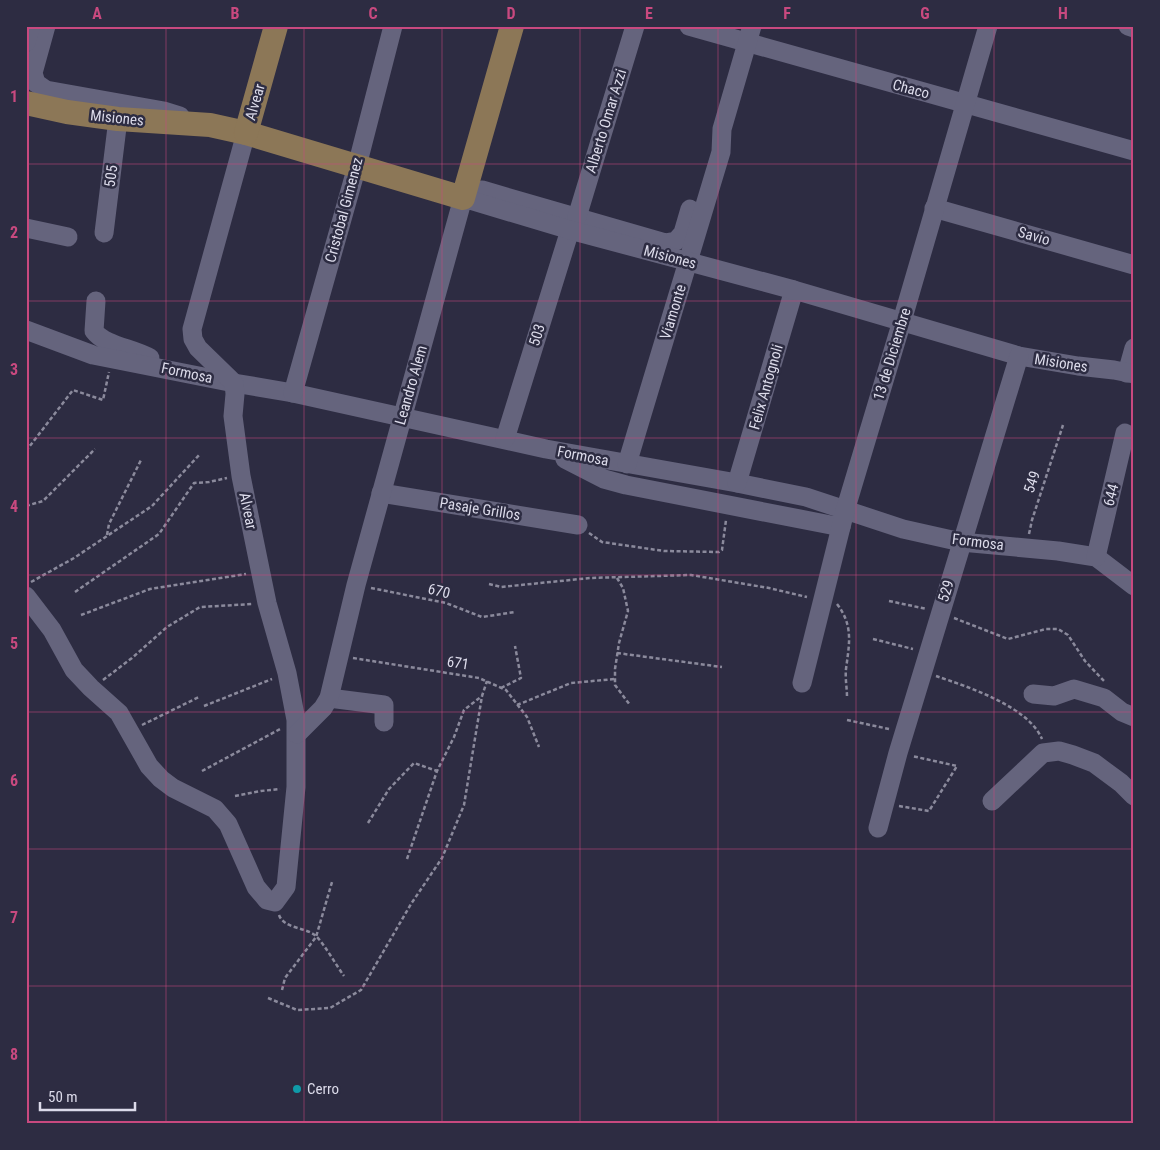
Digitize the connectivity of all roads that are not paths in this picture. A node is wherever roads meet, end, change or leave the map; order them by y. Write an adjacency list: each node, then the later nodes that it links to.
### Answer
1 (30, 26): 12 (street)
2 (46, 26): 13 (street)
3 (276, 26): 18 (main road, Alvear)
4 (393, 26): 20 (street, Cristobal Gimenez)
5 (512, 26): 21 (main road, Leandro Alem)
6 (634, 26): 23 (street, Alberto Omar Azzi)
7 (689, 26): 11 (street, Chaco)
8 (988, 26): 14 (street, 13 de Diciembre)
9 (1128, 26): 10 (street)
10 (1134, 28)
11 (750, 35): 14 (street, Chaco); 17 (street, Viamonte)
12 (26, 42)
13 (31, 93): 15 (main road, Misiones); 16 (street, Misiones)
14 (965, 104): 19 (street, Chaco); 22 (street, 13 de Diciembre)
15 (118, 119): 16 (main road, Misiones); 25 (street, 505)
16 (210, 125): 18 (main road, Misiones)
17 (722, 129): 27 (street, Viamonte); 28 (street, Viamonte)
18 (246, 133): 20 (main road, Misiones); 38 (street, Alvear)
19 (1134, 151)
20 (356, 166): 21 (main road, Misiones); 39 (street, Cristobal Gimenez)
21 (465, 192): 23 (street, Misiones); 40 (street, Leandro Alem)
22 (934, 208): 29 (street, Savio); 32 (street, 13 de Diciembre)
23 (573, 223): 27 (street, Misiones); 28 (street, Misiones); 42 (street, 503)
24 (26, 228): 26 (street)
25 (104, 233)
26 (68, 237)
27 (676, 241)
28 (688, 261): 30 (street, Misiones); 44 (street, Viamonte)
29 (1134, 265)
30 (794, 290): 32 (street, Misiones); 46 (street, Felix Antognoli)
31 (96, 301): 36 (street)
32 (902, 321): 35 (street, Misiones); 48 (street, 13 de Diciembre)
33 (26, 330): 36 (street, Formosa)
34 (1134, 348): 37 (street)
35 (1019, 356): 37 (street, Misiones); 50 (street, 529)
36 (163, 368): 38 (street, Formosa)
37 (1130, 373)
38 (234, 383): 39 (street, Formosa); 59 (street, Alvear)
39 (293, 393): 40 (street, Formosa)
40 (402, 417): 42 (street, Formosa); 47 (street, Leandro Alem)
41 (1125, 433): 45 (street, 644)
42 (505, 440): 43 (street, Formosa)
43 (546, 449): 44 (street, Formosa); 48 (street)
44 (627, 464): 46 (street, Formosa)
45 (1126, 465): 51 (street, 644)
46 (738, 483): 48 (street, Formosa)
47 (381, 493): 49 (street, Pasaje Grillos); 56 (street, Leandro Alem)
48 (843, 519): 50 (street, Formosa); 54 (street, 13 de Diciembre)
49 (578, 525)
50 (962, 542): 51 (street, Formosa); 62 (street, 529)
51 (1096, 557): 52 (street, Formosa)
52 (1134, 586)
53 (26, 596): 59 (street, Alvear)
54 (802, 683)
55 (1034, 694): 57 (street)
56 (329, 698): 58 (street); 59 (street, Leandro Alem)
57 (1134, 717)
58 (384, 722)
59 (296, 727)
60 (1134, 796): 61 (street)
61 (992, 801)
62 (878, 828)

